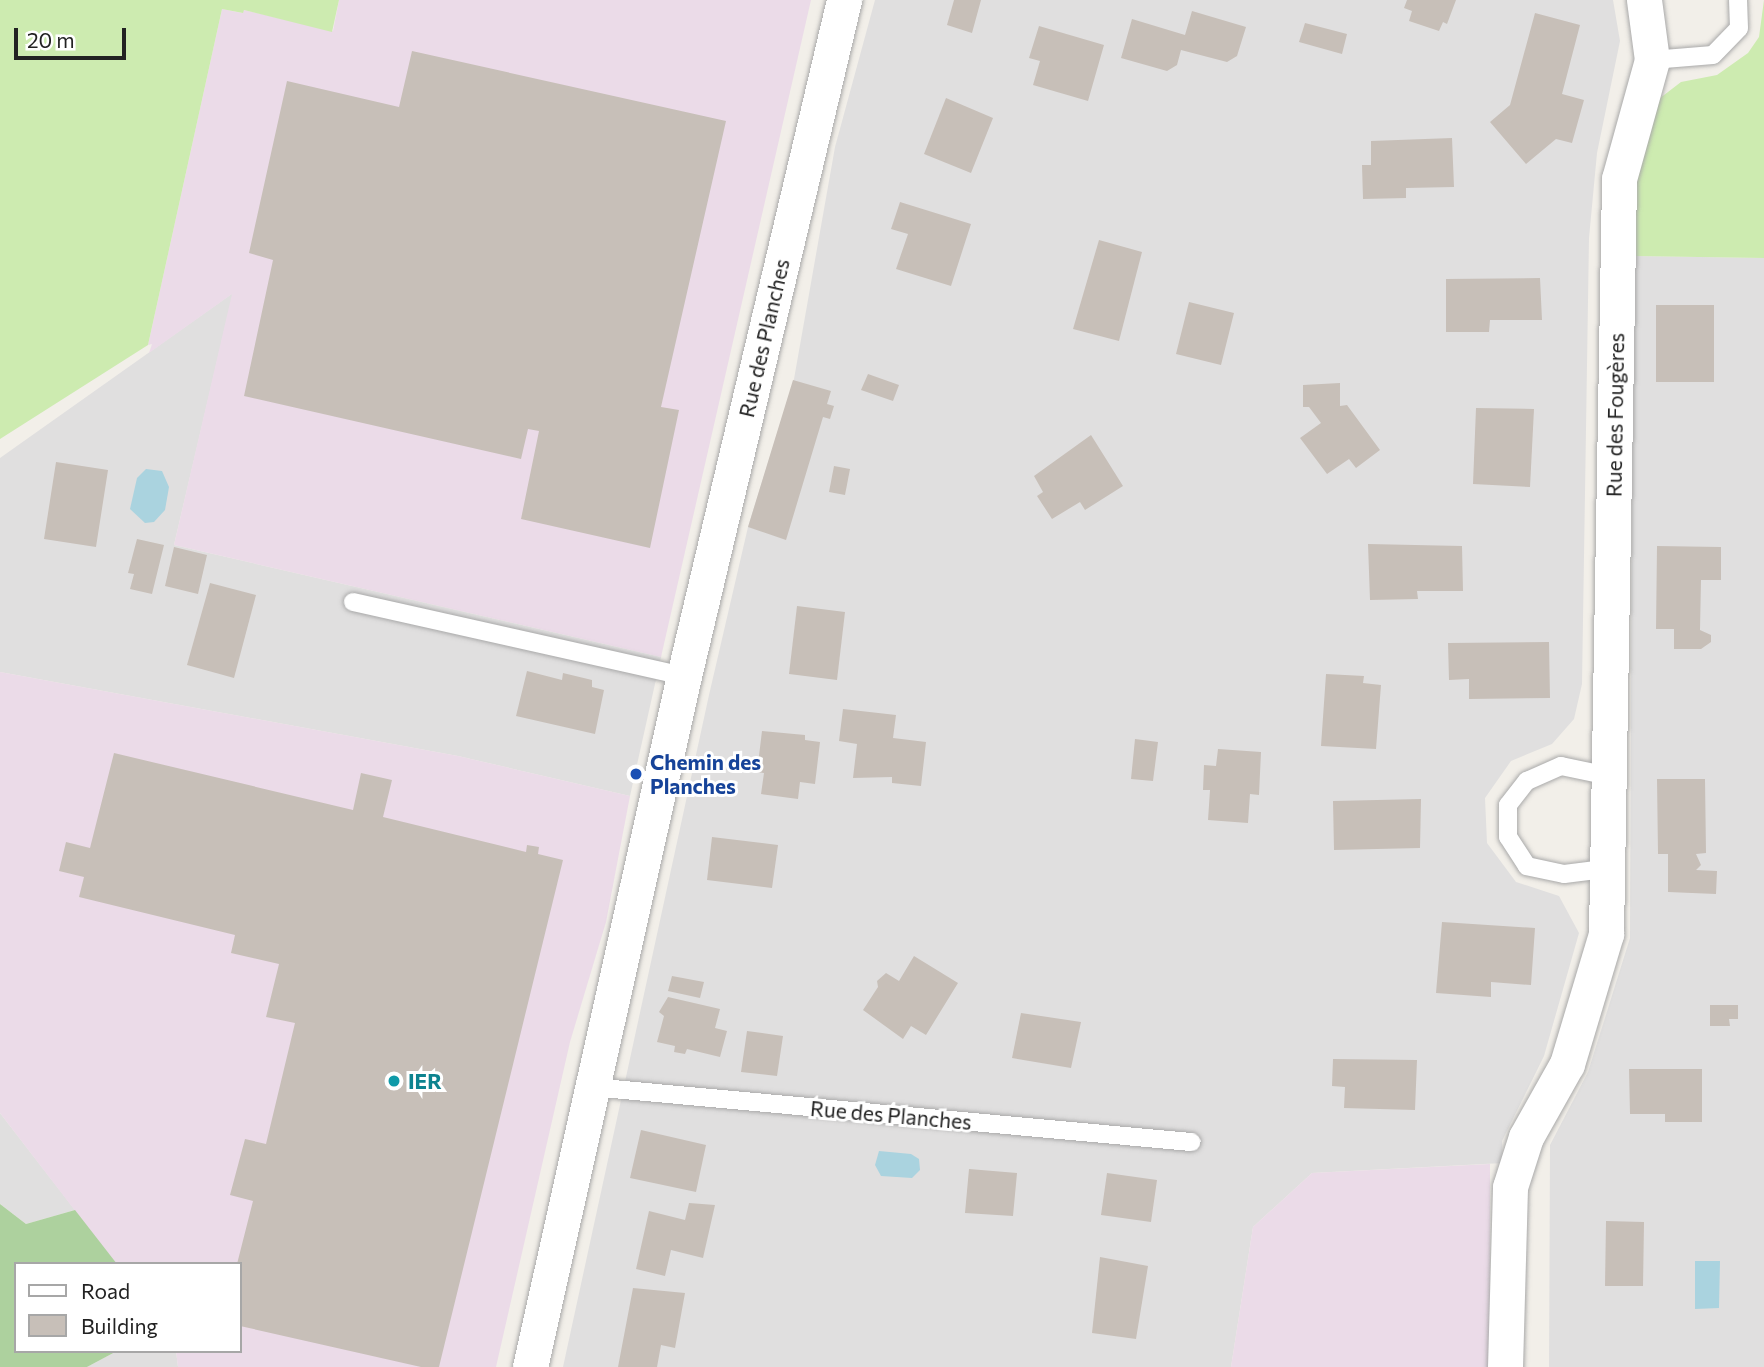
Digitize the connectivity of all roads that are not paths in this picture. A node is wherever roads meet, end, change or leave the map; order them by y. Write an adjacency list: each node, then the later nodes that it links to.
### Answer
1 (844, 0): 6 (street, Rue des Planches)
2 (1644, 0): 4 (street, Rue des Fougères)
3 (1738, 0): 4 (lane)
4 (1652, 60): 7 (street, Rue des Fougères)
5 (354, 602): 6 (lane)
6 (684, 676): 9 (street, Rue des Planches)
7 (1609, 776): 8 (street, Rue des Fougères); 8 (lane)
8 (1604, 869): 12 (street, Rue des Fougères)
9 (591, 1087): 10 (lane, Rue des Planches); 11 (street, Rue des Planches)
10 (1191, 1142)
11 (530, 1367)
12 (1505, 1367)

